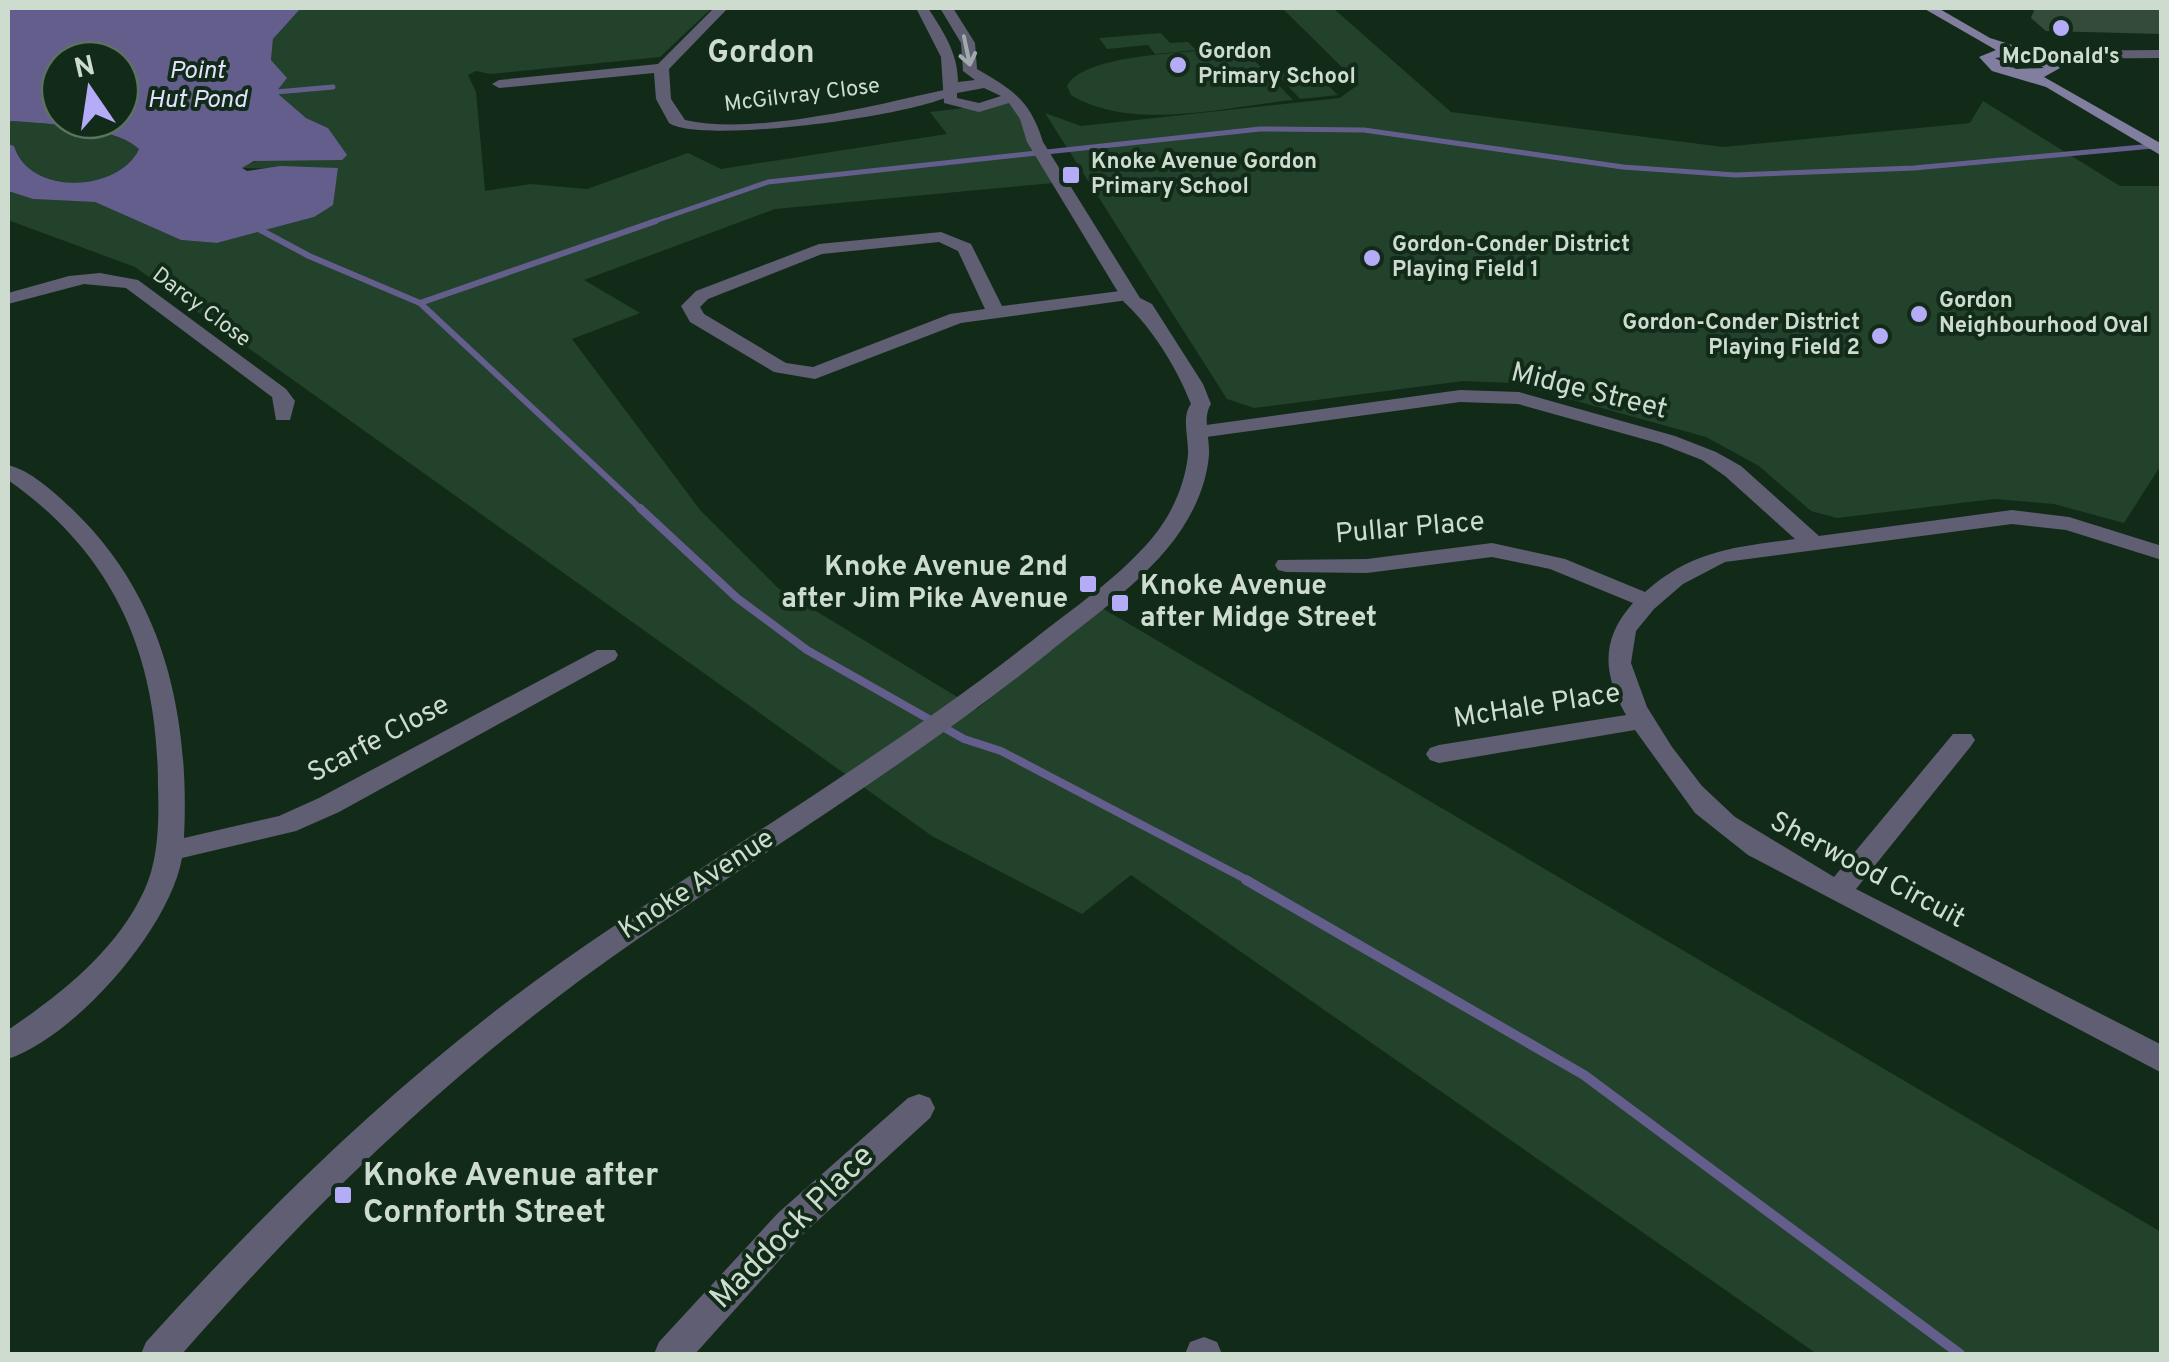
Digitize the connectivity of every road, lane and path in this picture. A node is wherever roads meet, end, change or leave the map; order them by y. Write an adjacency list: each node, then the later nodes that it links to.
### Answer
1 (721, 8): 9 (street)
2 (922, 8): 14 (street)
3 (947, 8): 13 (street, one-way to 13)
4 (1911, 8): 8 (main road)
5 (1929, 8): 6 (main road)
6 (2024, 54): 7 (street); 8 (main road); 10 (main road)
7 (2154, 54): 10 (street)
8 (1986, 61): 11 (main road)
9 (662, 68): 12 (street); 15 (street, McGilvray Close)
10 (2052, 70): 11 (main road); 17 (main road)
11 (2017, 74): 17 (main road)
12 (499, 84)
13 (1001, 89): 14 (street, McGilvray Close); 16 (street); 18 (street)
14 (949, 92): 15 (street, McGilvray Close); 16 (street)
15 (898, 106): 16 (street, McGilvray Close)
16 (967, 107): 18 (street)
17 (2135, 129): 19 (main road); 20 (main road)
18 (1032, 137): 21 (street)
19 (2162, 140)
20 (2162, 152)
21 (1130, 298): 23 (street); 25 (street)
22 (8, 300): 24 (street, Darcy Close)
23 (995, 312): 23 (street)
24 (284, 416)
25 (1197, 422): 27 (street, Midge Street); 40 (street, Knoke Avenue)
26 (8, 471): 35 (street)
27 (1812, 543): 28 (street, Sherwood Circuit); 30 (street, Sherwood Circuit)
28 (2162, 553)
29 (1286, 565): 30 (street, Pullar Place)
30 (1650, 602): 32 (street, Sherwood Circuit)
31 (606, 655): 35 (street, Scarfe Close)
32 (1645, 720): 34 (street, McHale Place); 36 (street, Sherwood Circuit)
33 (1962, 740): 36 (street)
34 (1439, 754)
35 (170, 850): 37 (street)
36 (1838, 892): 38 (street, Sherwood Circuit)
37 (8, 1046)
38 (2162, 1060)
39 (919, 1108): 41 (street, Maddock Place)
40 (160, 1354)
41 (672, 1354)

